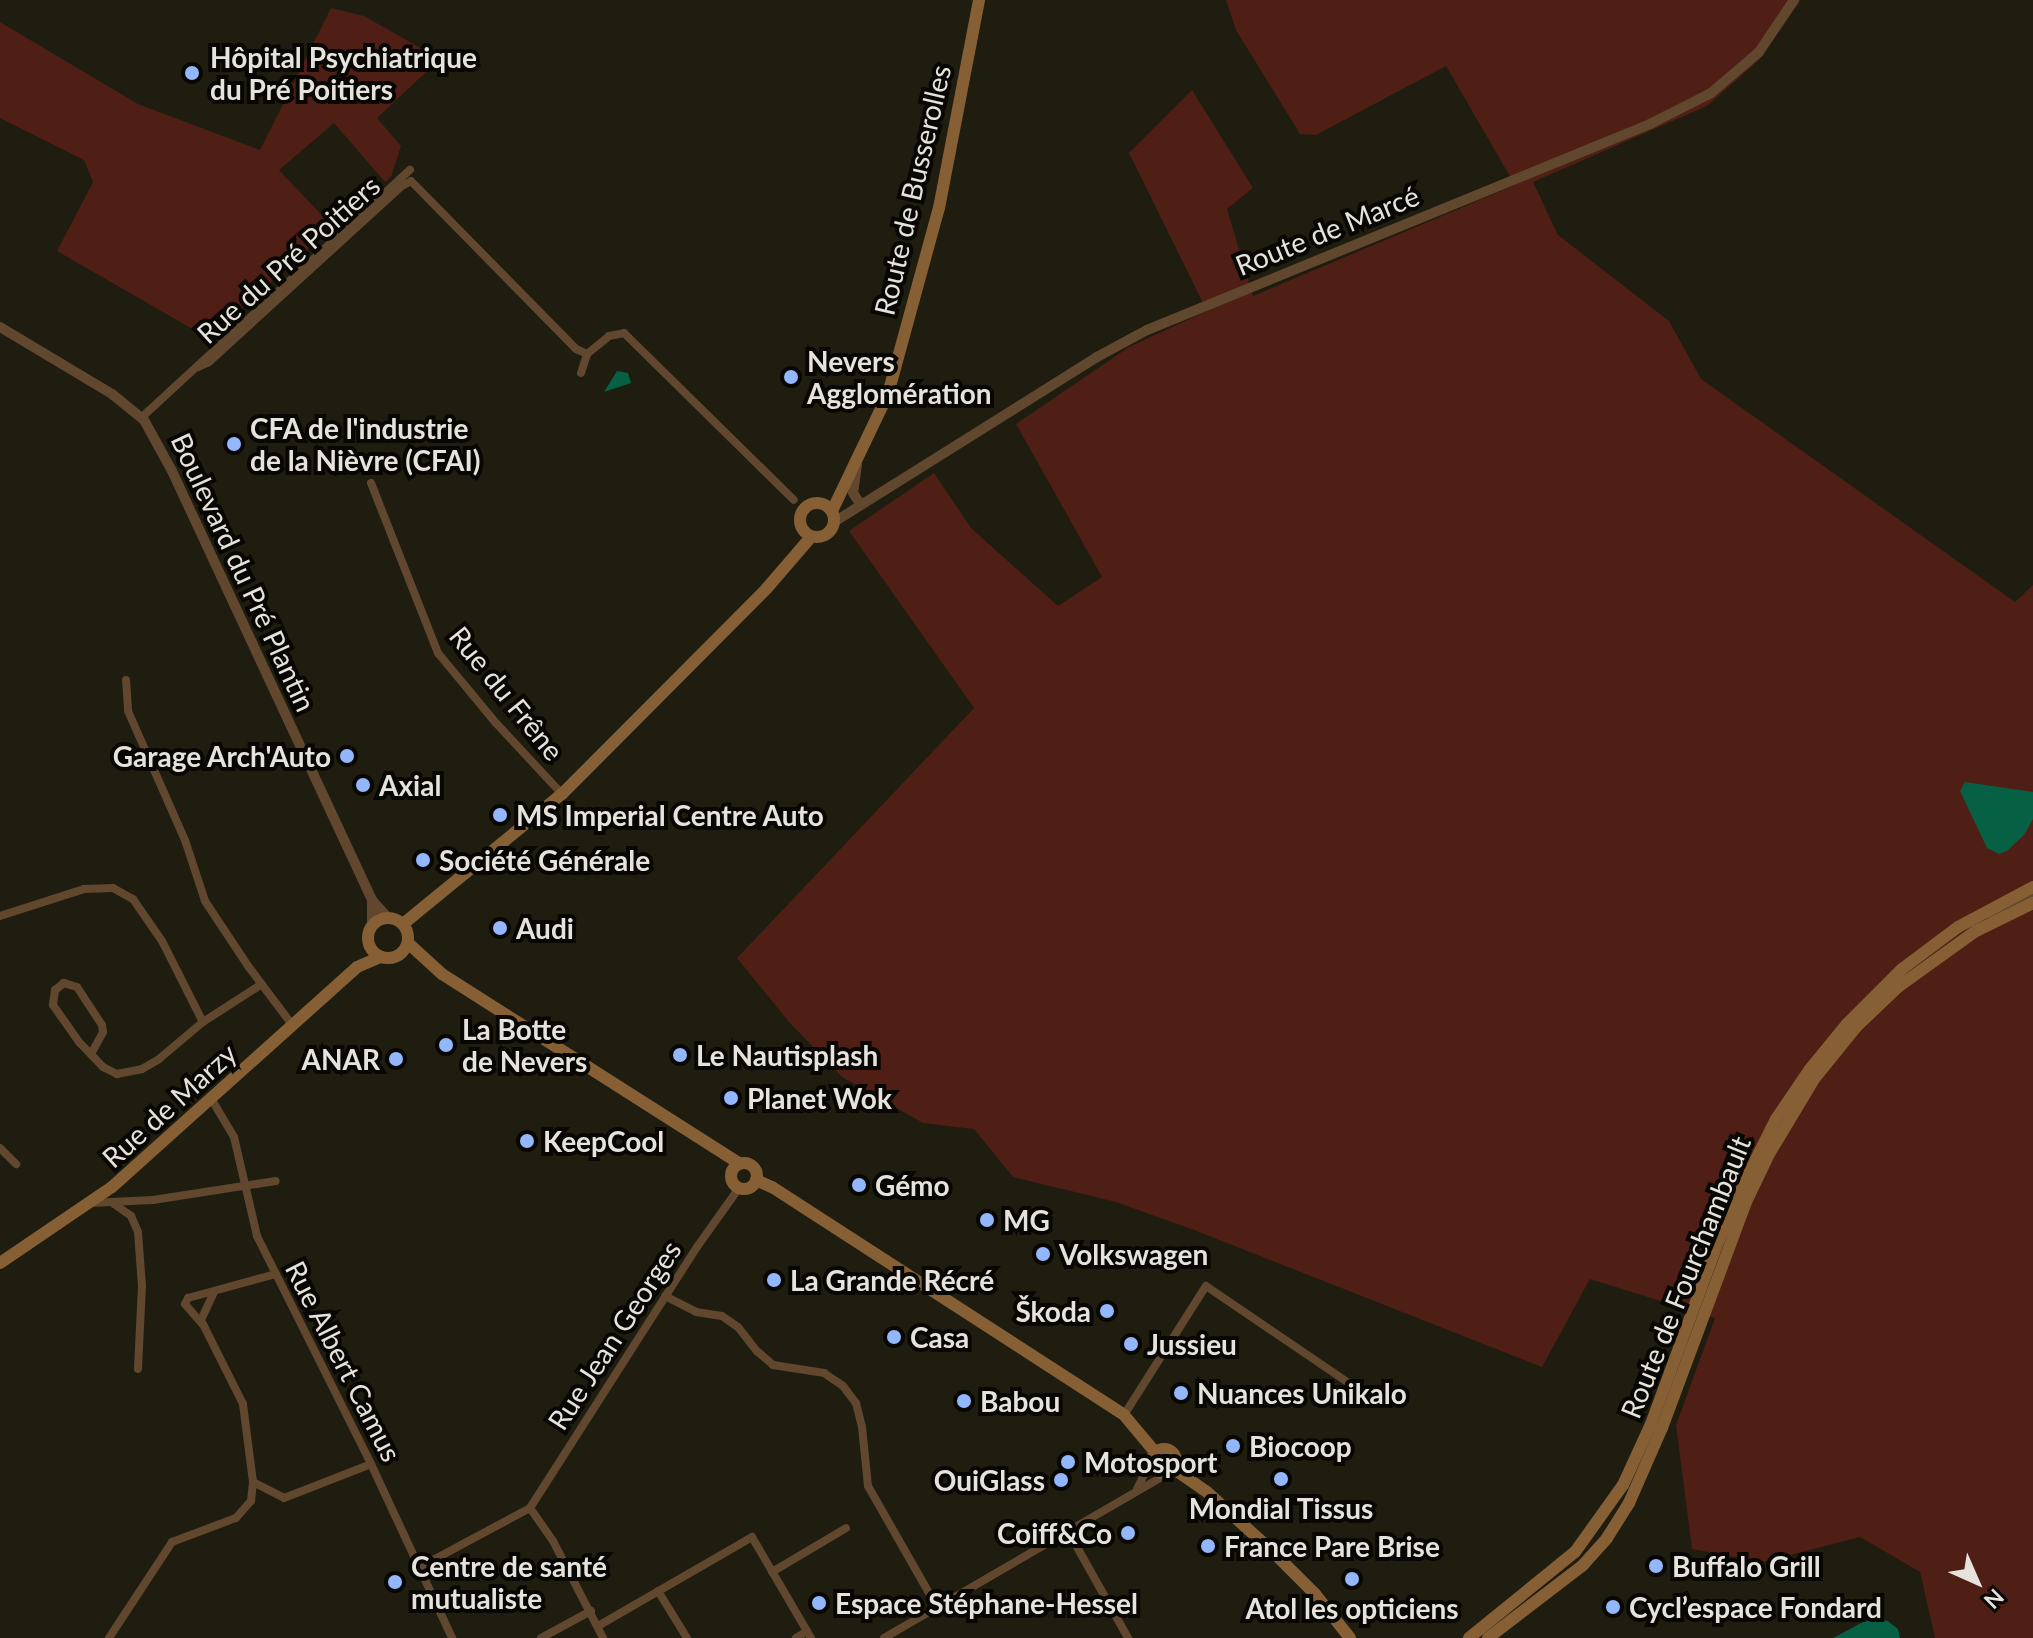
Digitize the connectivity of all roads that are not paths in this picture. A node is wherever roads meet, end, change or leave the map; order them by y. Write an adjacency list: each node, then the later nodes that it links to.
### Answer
1 (979, 0): 9 (main road, Route de Busserolles)
2 (1794, 0): 12 (street, Route de Marcé)
3 (411, 181): 5 (street, Rue du Pré Poitiers); 6 (street, Rue du Pré Poitiers); 6 (street, Rue du Pré Poitiers)
4 (0, 327): 8 (street, Boulevard du Pré Plantin)
5 (587, 354): 7 (street); 11 (street)
6 (198, 367): 8 (street, Rue du Pré Poitiers)
7 (581, 373)
8 (141, 418): 19 (street, Boulevard du Pré Plantin)
9 (858, 460): 12 (street); 13 (main road, Route de Busserolles)
10 (371, 483): 16 (street, Rue du Frêne)
11 (794, 500): 14 (main road)
12 (864, 504): 13 (street, Route de Marcé)
13 (830, 512): 14 (main road); 14 (main road)
14 (805, 521): 16 (main road)
15 (126, 680): 32 (street)
16 (562, 794): 23 (main road)
17 (2033, 887): 84 (main road, Route de Fourchambault)
18 (2033, 895): 25 (street)
19 (372, 900): 22 (street, Boulevard du Pré Plantin); 24 (street, Boulevard du Pré Plantin)
20 (2033, 903): 25 (main road)
21 (0, 916): 33 (street)
22 (388, 918): 23 (main road); 24 (main road)
23 (403, 924): 26 (main road)
24 (372, 926): 27 (main road)
25 (1976, 931): 85 (main road)
26 (408, 943): 28 (main road); 31 (main road)
27 (369, 945): 29 (main road); 30 (main road, Rue de Marzy)
28 (399, 956): 29 (main road); 31 (main road)
29 (381, 957): 30 (main road, Rue de Marzy)
30 (357, 967): 34 (main road, Rue de Marzy)
31 (442, 974): 38 (main road)
32 (262, 984): 33 (street); 34 (street)
33 (203, 1022): 35 (street)
34 (293, 1026): 36 (main road, Rue de Marzy)
35 (91, 1054): 35 (street)
36 (212, 1100): 44 (street, Rue Albert Camus); 46 (main road, Rue de Marzy)
37 (0, 1148): 39 (street)
38 (721, 1154): 40 (main road); 41 (main road)
39 (16, 1164)
40 (740, 1164): 41 (main road); 42 (main road)
41 (731, 1175): 45 (main road)
42 (756, 1180): 45 (main road); 57 (main road)
43 (276, 1181): 44 (street)
44 (246, 1188): 47 (street); 51 (street, Rue Albert Camus)
45 (739, 1188): 53 (street, Rue Jean Georges)
46 (90, 1203): 48 (street); 50 (main road, Rue de Marzy)
47 (133, 1203): 48 (street); 49 (street)
48 (114, 1204): 49 (street)
49 (131, 1216): 55 (street)
50 (0, 1263)
51 (276, 1274): 52 (street); 59 (street, Rue Albert Camus)
52 (214, 1292): 54 (street); 54 (street)
53 (665, 1296): 63 (street, Rue Jean Georges); 69 (street)
54 (204, 1327): 61 (street)
55 (138, 1369)
56 (1362, 1392): 57 (street)
57 (1124, 1415): 58 (main road)
58 (1153, 1456): 60 (main road); 60 (main road); 62 (street)
59 (371, 1464): 61 (street); 66 (street, Rue Albert Camus)
60 (1172, 1470): 62 (street); 70 (main road)
61 (253, 1482): 74 (street)
62 (1134, 1493): 65 (street)
63 (530, 1508): 66 (street); 71 (street)
64 (846, 1528): 67 (street)
65 (1068, 1531): 69 (street); 81 (street)
66 (420, 1567): 75 (street, Rue Albert Camus)
67 (772, 1572): 68 (street); 73 (street)
68 (658, 1591): 72 (street); 78 (street)
69 (937, 1607): 80 (street)
70 (1328, 1609): 82 (main road); 83 (main road)
71 (591, 1611): 72 (street); 76 (street)
72 (598, 1626): 77 (street)
73 (809, 1635): 79 (street)
74 (109, 1638)
75 (452, 1638)
76 (541, 1638)
77 (603, 1638)
78 (687, 1638)
79 (796, 1638)
80 (884, 1638)
81 (1128, 1638)
82 (1350, 1638)
83 (1359, 1638)
84 (1469, 1638)
85 (1488, 1638)

